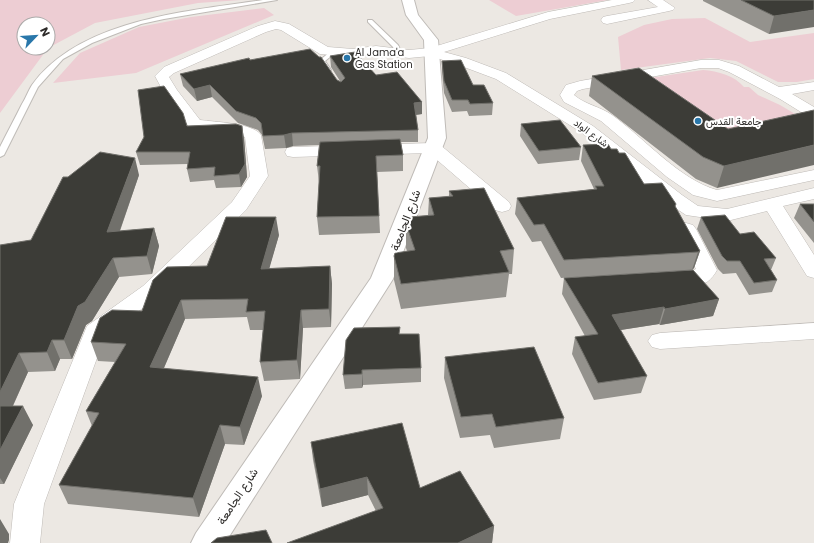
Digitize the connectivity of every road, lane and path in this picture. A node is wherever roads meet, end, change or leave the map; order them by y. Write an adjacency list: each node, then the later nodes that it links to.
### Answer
1 (274, 0): 17 (lane)
2 (397, 0): 10 (main road)
3 (408, 0): 10 (main road, شارع الجامعة)
4 (629, 0): 10 (street)
5 (654, 0): 6 (street)
6 (607, 20)
7 (370, 21): 9 (lane)
8 (333, 52): 9 (street); 11 (lane); 27 (street)
9 (398, 52): 10 (street)
10 (431, 52): 15 (main road, شارع الجامعة); 22 (street, شارع الواد)
11 (333, 78)
12 (814, 86): 13 (street)
13 (776, 92): 14 (street); 18 (street)
14 (814, 114)
15 (433, 148): 16 (street); 21 (street); 28 (main road, شارع الجامعة)
16 (292, 152)
17 (0, 155)
18 (814, 175)
19 (814, 193): 20 (street, شارع الواد)
20 (772, 204): 22 (street, شارع الواد); 23 (street)
21 (502, 206)
22 (693, 211): 24 (street)
23 (814, 271)
24 (653, 280)
25 (814, 331): 26 (street)
26 (660, 341)
27 (25, 543)
28 (207, 543)

